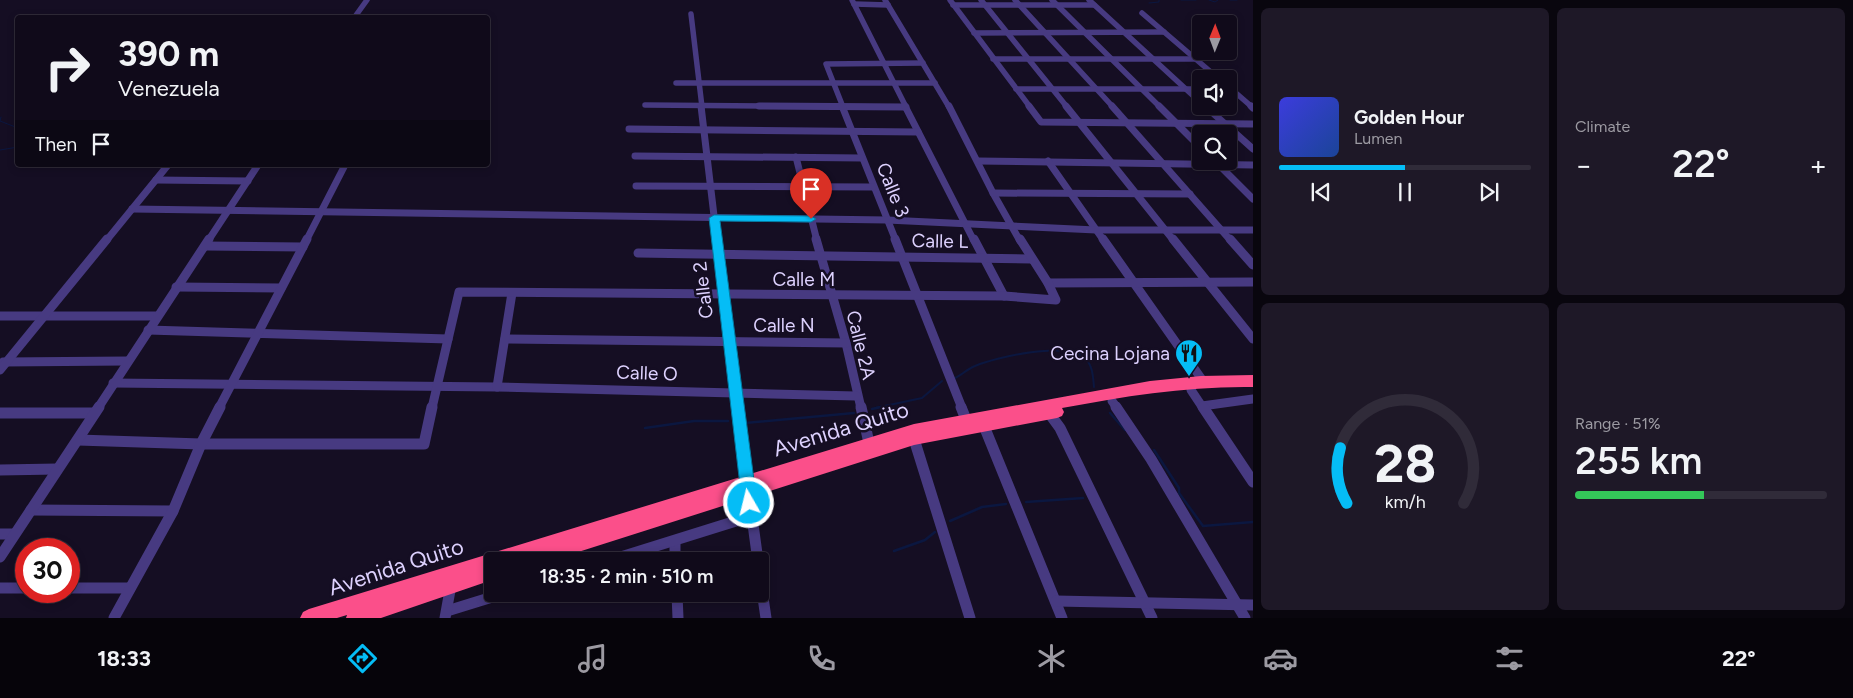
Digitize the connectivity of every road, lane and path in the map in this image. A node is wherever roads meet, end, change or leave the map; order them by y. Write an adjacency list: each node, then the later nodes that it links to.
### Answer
1 (367, 0): 15 (street)
2 (980, 0): 9 (street)
3 (1014, 0): 12 (street)
4 (1052, 0): 10 (street)
5 (1089, 0): 11 (street)
6 (853, 2): 7 (street); 31 (street)
7 (886, 2): 30 (street)
8 (951, 2): 9 (street); 18 (street)
9 (985, 5): 12 (street); 19 (street)
10 (1057, 5): 11 (street); 12 (street); 21 (street)
11 (1094, 5): 16 (street)
12 (1020, 6): 20 (street)
13 (1142, 13): 17 (street)
14 (691, 14): 34 (street, Calle 2)
15 (356, 15)
16 (1124, 32): 17 (street); 21 (street); 25 (street)
17 (1164, 32): 22 (street)
18 (974, 33): 19 (street); 23 (street)
19 (1008, 33): 20 (street); 27 (street)
20 (1047, 33): 21 (street); 24 (street)
21 (1084, 33): 28 (street)
22 (1192, 56)
23 (993, 59): 27 (street); 38 (street)
24 (1069, 59): 27 (street); 28 (street); 40 (street)
25 (1153, 59): 26 (street); 28 (street); 42 (street)
26 (1192, 59)
27 (1029, 60): 39 (street)
28 (1112, 60): 41 (street)
29 (1197, 60): 32 (street)
30 (923, 63): 31 (street, Calle 3); 36 (street)
31 (885, 64): 35 (street, Calle 3); 37 (street)
32 (1209, 70)
33 (676, 83): 34 (street)
34 (698, 83): 35 (street); 47 (street, Calle 2)
35 (834, 83): 37 (street); 48 (street, Calle 3)
36 (935, 83): 37 (street); 67 (street)
37 (895, 84): 49 (street)
38 (1016, 89): 39 (street); 52 (street)
39 (1054, 90): 40 (street); 52 (street)
40 (1096, 90): 41 (street); 53 (street)
41 (1142, 90): 42 (street); 55 (street)
42 (1185, 90): 43 (street); 45 (street)
43 (1192, 90)
44 (1237, 95): 50 (street)
45 (1192, 96)
46 (644, 105): 47 (street)
47 (700, 105): 48 (street); 58 (street, Calle 2)
48 (843, 106): 49 (street); 59 (street, Calle 3)
49 (906, 107): 60 (street)
50 (1253, 108)
51 (1216, 115): 54 (street)
52 (1081, 123): 53 (street); 69 (street)
53 (1125, 123): 55 (street); 70 (street)
54 (1225, 123): 55 (street); 56 (street); 62 (street)
55 (1177, 124): 61 (street)
56 (1253, 124)
57 (629, 129): 58 (street)
58 (703, 129): 59 (street); 64 (street, Calle 2)
59 (852, 130): 60 (street); 66 (street, Calle 3)
60 (918, 132): 95 (street)
61 (1192, 139)
62 (1253, 148)
63 (634, 156): 64 (street)
64 (706, 156): 65 (street); 81 (street, Calle 2)
65 (796, 157): 66 (street); 82 (street, Calle 2A)
66 (862, 158): 83 (street, Calle 3)
67 (978, 161): 68 (street); 84 (street)
68 (1048, 161): 69 (street); 85 (street)
69 (1111, 161): 70 (street); 86 (street)
70 (1162, 162): 71 (street); 87 (street)
71 (1192, 162)
72 (1237, 163): 73 (street)
73 (1253, 164)
74 (166, 167): 78 (street)
75 (257, 167): 79 (street)
76 (344, 167): 91 (street)
77 (1224, 170): 88 (street)
78 (156, 180): 79 (street); 89 (street)
79 (248, 181): 90 (street)
80 (636, 186): 81 (street)
81 (710, 186): 82 (street); 92 (street, Calle 2)
82 (804, 187): 83 (street); 93 (street, Calle 2A)
83 (873, 187): 94 (street, Calle 3)
84 (993, 193): 85 (street); 96 (street)
85 (1071, 193): 86 (street); 97 (street)
86 (1138, 194): 87 (street); 98 (street)
87 (1190, 194): 99 (street)
88 (1253, 199)
89 (132, 209): 90 (street); 125 (street)
90 (230, 211): 91 (street); 101 (street)
91 (321, 213): 92 (street); 102 (street)
92 (714, 218): 93 (street); 106 (street, Calle 2)
93 (811, 219): 94 (street); 107 (street, Calle 2A)
94 (887, 220): 95 (street); 108 (street, Calle 3)
95 (965, 223): 96 (street); 109 (street)
96 (1014, 226): 97 (street); 110 (street)
97 (1096, 230): 98 (street); 112 (street)
98 (1167, 230): 99 (street); 113 (street)
99 (1221, 230): 100 (street); 104 (street)
100 (1253, 230)
101 (206, 246): 102 (street); 116 (street)
102 (303, 247): 117 (street)
103 (638, 253): 106 (street, Calle L)
104 (1242, 253): 105 (street); 111 (street)
105 (1253, 253)
106 (718, 254): 107 (street, Calle L); 119 (street, Calle 2)
107 (820, 256): 108 (street, Calle L); 120 (street, Calle 2A)
108 (903, 256): 109 (street, Calle L); 121 (street, Calle 3)
109 (982, 258): 110 (street, Calle L); 122 (street)
110 (1031, 259): 115 (street)
111 (1253, 265)
112 (1132, 282): 113 (street); 115 (street); 139 (street)
113 (1207, 282): 114 (street); 130 (street)
114 (1253, 282)
115 (1048, 283): 122 (street, Calle M)
116 (176, 287): 117 (street); 124 (street)
117 (281, 288): 127 (street)
118 (512, 293): 119 (street, Calle M); 128 (street, Calle M); 129 (street)
119 (723, 295): 120 (street, Calle M); 131 (street, Calle 2)
120 (831, 296): 121 (street, Calle M); 132 (street, Calle 2A)
121 (917, 296): 122 (street, Calle M); 151 (street, Calle 3)
122 (1004, 296)
123 (0, 316): 125 (street)
124 (157, 316): 125 (street); 126 (street)
125 (43, 317): 134 (street)
126 (148, 330): 127 (street); 133 (street)
127 (260, 333): 128 (street); 138 (street)
128 (448, 339): 140 (street)
129 (504, 339): 131 (street, Calle N); 141 (street)
130 (1253, 339)
131 (728, 342): 132 (street, Calle N); 143 (street, Calle 2)
132 (846, 343): 144 (street, Calle 2A)
133 (127, 361): 134 (street); 137 (street)
134 (3, 362): 135 (street)
135 (0, 370)
136 (1253, 380): 139 (highway, Avenida Quito)
137 (113, 383): 138 (street, Calle O); 150 (street)
138 (233, 384): 140 (street, Calle O); 156 (street)
139 (1197, 385): 142 (highway, Avenida Quito); 146 (highway, Avenida Quito); 147 (street); 151 (highway, Avenida Quito)
140 (437, 387): 141 (street, Calle O); 156 (street)
141 (497, 387): 143 (street, Calle O)
142 (1253, 387)
143 (734, 393): 144 (street, Calle O); 160 (street, Calle 2)
144 (856, 396): 155 (street, Calle 2A)
145 (1253, 399): 147 (street)
146 (1112, 402): 149 (highway, Avenida Quito); 183 (street)
147 (1202, 406): 159 (street)
148 (0, 413): 150 (street)
149 (1049, 413): 152 (highway, Avenida Quito); 182 (street)
150 (94, 414): 153 (street)
151 (965, 417): 155 (highway, Avenida Quito)
152 (984, 426): 154 (highway, Avenida Quito); 179 (street)
153 (78, 440): 156 (street); 157 (street)
154 (914, 440): 160 (highway, Avenida Quito); 191 (street)
155 (869, 443): 160 (highway, Avenida Quito)
156 (201, 444): 162 (street)
157 (57, 469): 158 (street); 161 (street)
158 (0, 470)
159 (1253, 482)
160 (747, 485): 163 (street, Calle 2); 167 (highway, Avenida Quito); 187 (highway, Avenida Quito)
161 (31, 510): 162 (street); 165 (street)
162 (174, 511): 177 (street)
163 (752, 516): 166 (street); 170 (street, Calle 2)
164 (0, 534): 165 (street)
165 (14, 534): 171 (street)
166 (675, 541): 168 (street); 169 (street)
167 (551, 552)
168 (638, 552)
169 (676, 552)
170 (757, 552)
171 (0, 557)
172 (484, 575): 173 (highway, Avenida Quito)
173 (451, 586): 185 (street); 188 (highway, Avenida Quito)
174 (0, 588): 175 (street)
175 (15, 588)
176 (80, 588): 177 (street)
177 (130, 588): 186 (street)
178 (484, 600): 185 (street)
179 (1056, 601): 182 (street); 192 (street)
180 (677, 602): 189 (street)
181 (764, 602): 190 (street)
182 (1144, 602): 183 (street); 193 (street)
183 (1238, 604): 184 (street); 194 (street)
184 (1253, 604)
185 (446, 614)
186 (114, 618)
187 (309, 618)
188 (355, 618)
189 (678, 618)
190 (766, 618)
191 (970, 618)
192 (1062, 618)
193 (1152, 618)
194 (1245, 618)

